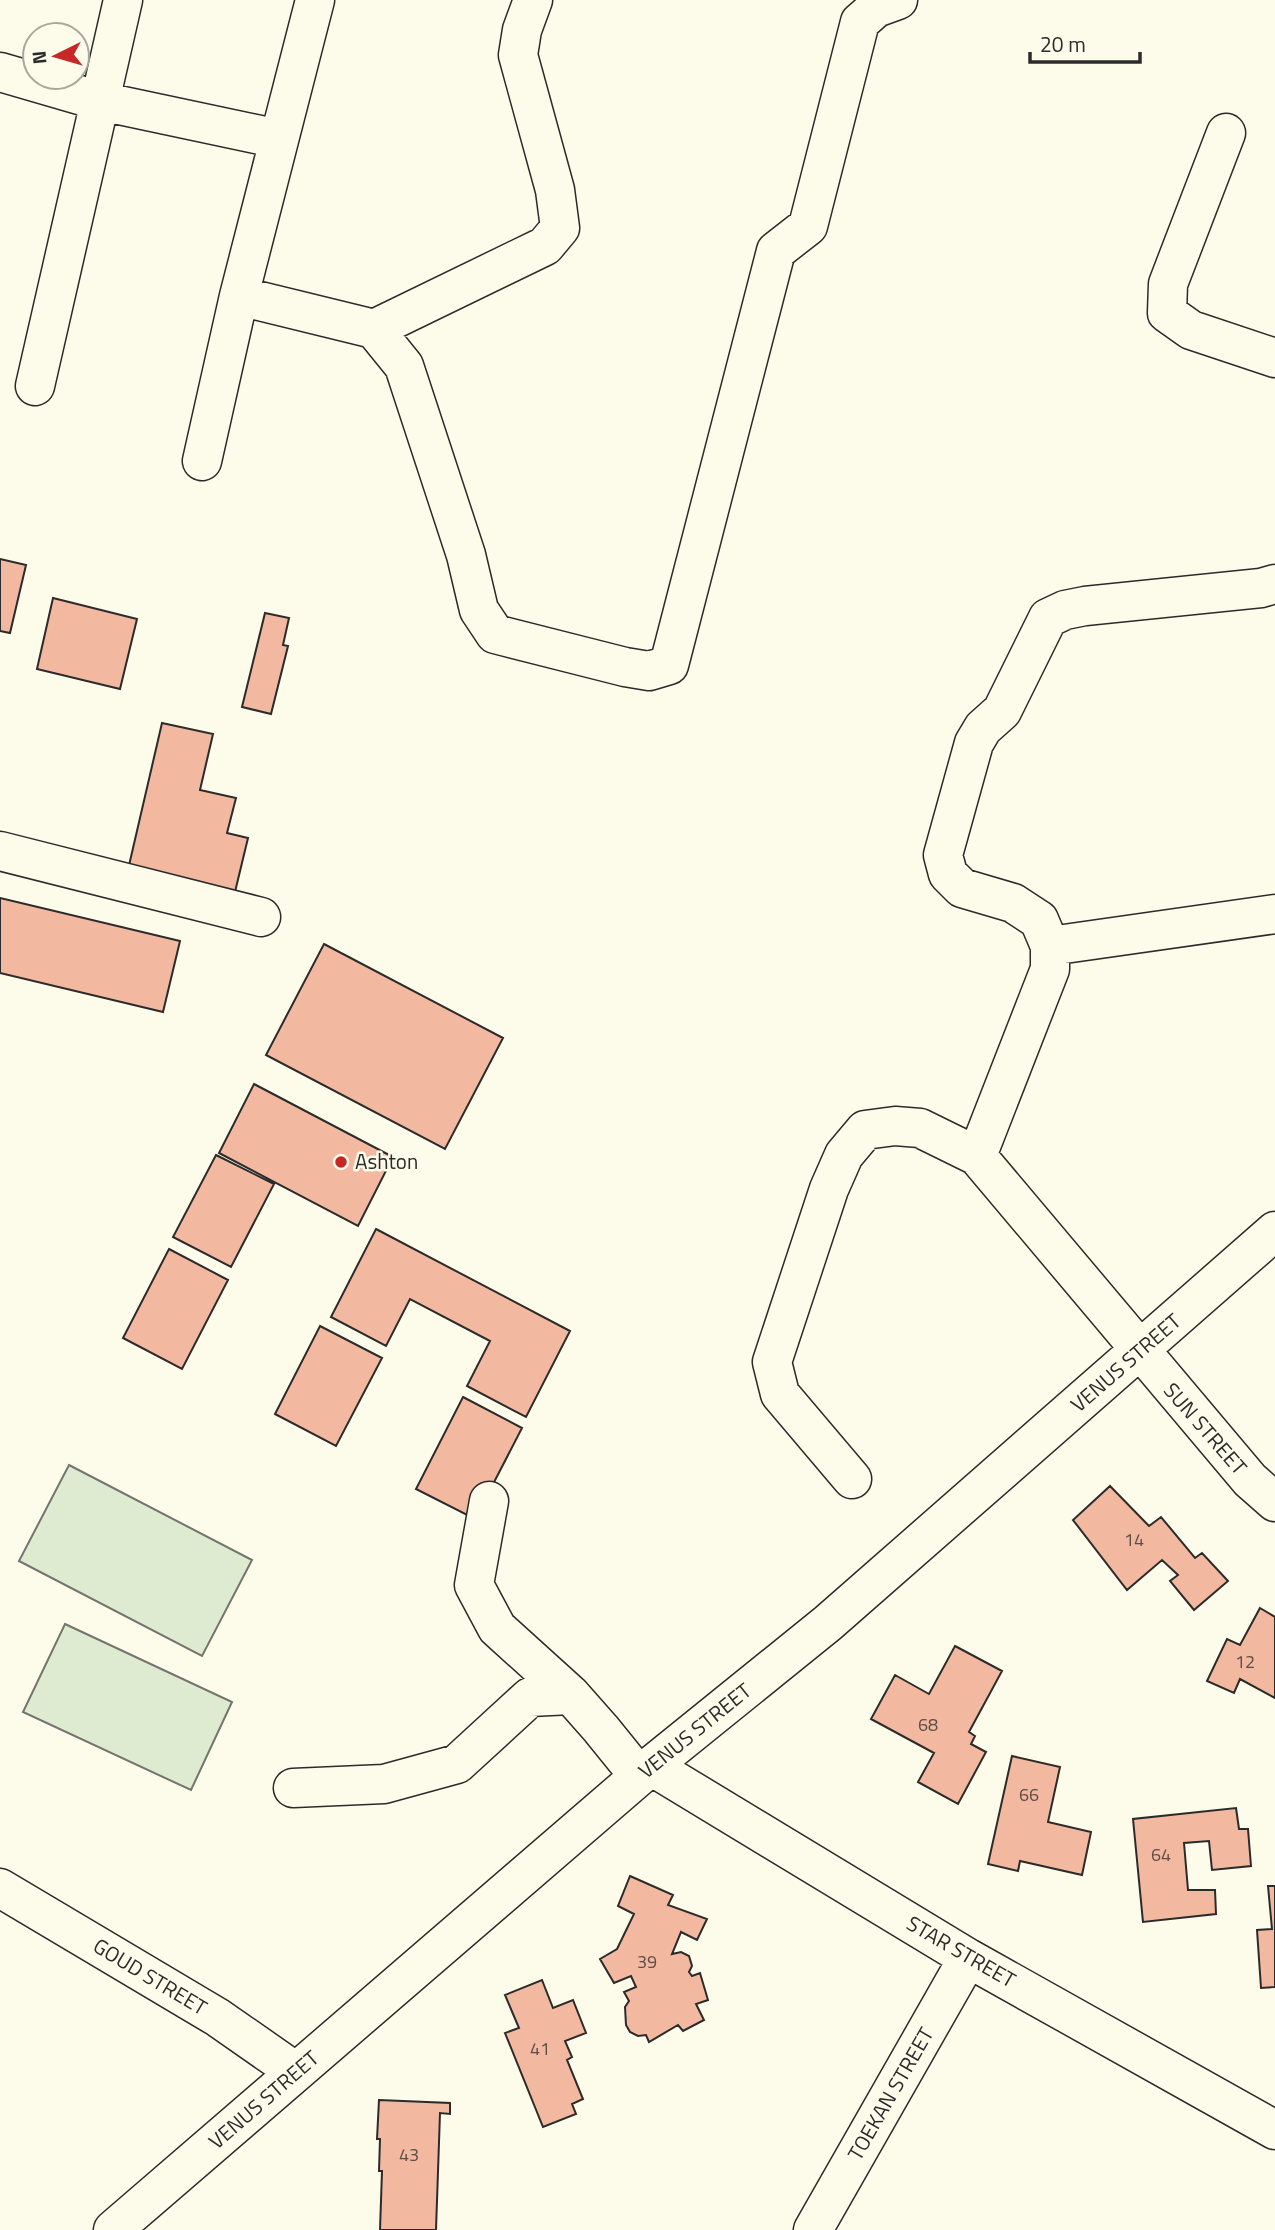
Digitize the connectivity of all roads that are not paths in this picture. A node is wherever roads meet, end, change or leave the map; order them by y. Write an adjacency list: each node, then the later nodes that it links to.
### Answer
1 (123, 0): 6 (street)
2 (315, 0): 8 (street)
3 (533, 0): 10 (street)
4 (874, 3): 10 (street)
5 (0, 72): 6 (street)
6 (100, 102): 8 (street); 12 (street)
7 (1226, 133): 11 (street)
8 (279, 139): 9 (street)
9 (239, 296): 10 (street); 13 (street)
10 (374, 329)
11 (1275, 358)
12 (35, 386)
13 (202, 461)
14 (1275, 584): 18 (street)
15 (0, 851): 17 (street)
16 (1275, 914): 18 (street)
17 (261, 917)
18 (1050, 946): 19 (street)
19 (976, 1156): 21 (street, SUN STREET); 22 (street)
20 (1275, 1231): 21 (street, VENUS STREET)
21 (1140, 1350): 24 (street, SUN STREET); 26 (street, VENUS STREET)
22 (852, 1479)
23 (489, 1501): 25 (street, STAR STREET)
24 (1275, 1503)
25 (571, 1695): 26 (street, STAR STREET); 27 (street)
26 (645, 1771): 29 (street, STAR STREET); 30 (street, VENUS STREET)
27 (293, 1788)
28 (0, 1888): 30 (street, GOUD STREET)
29 (968, 1958): 31 (street, STAR STREET); 33 (street, TOEKAN STREET)
30 (296, 2071): 32 (street, VENUS STREET)
31 (1275, 2130)
32 (113, 2230)
33 (813, 2230)

